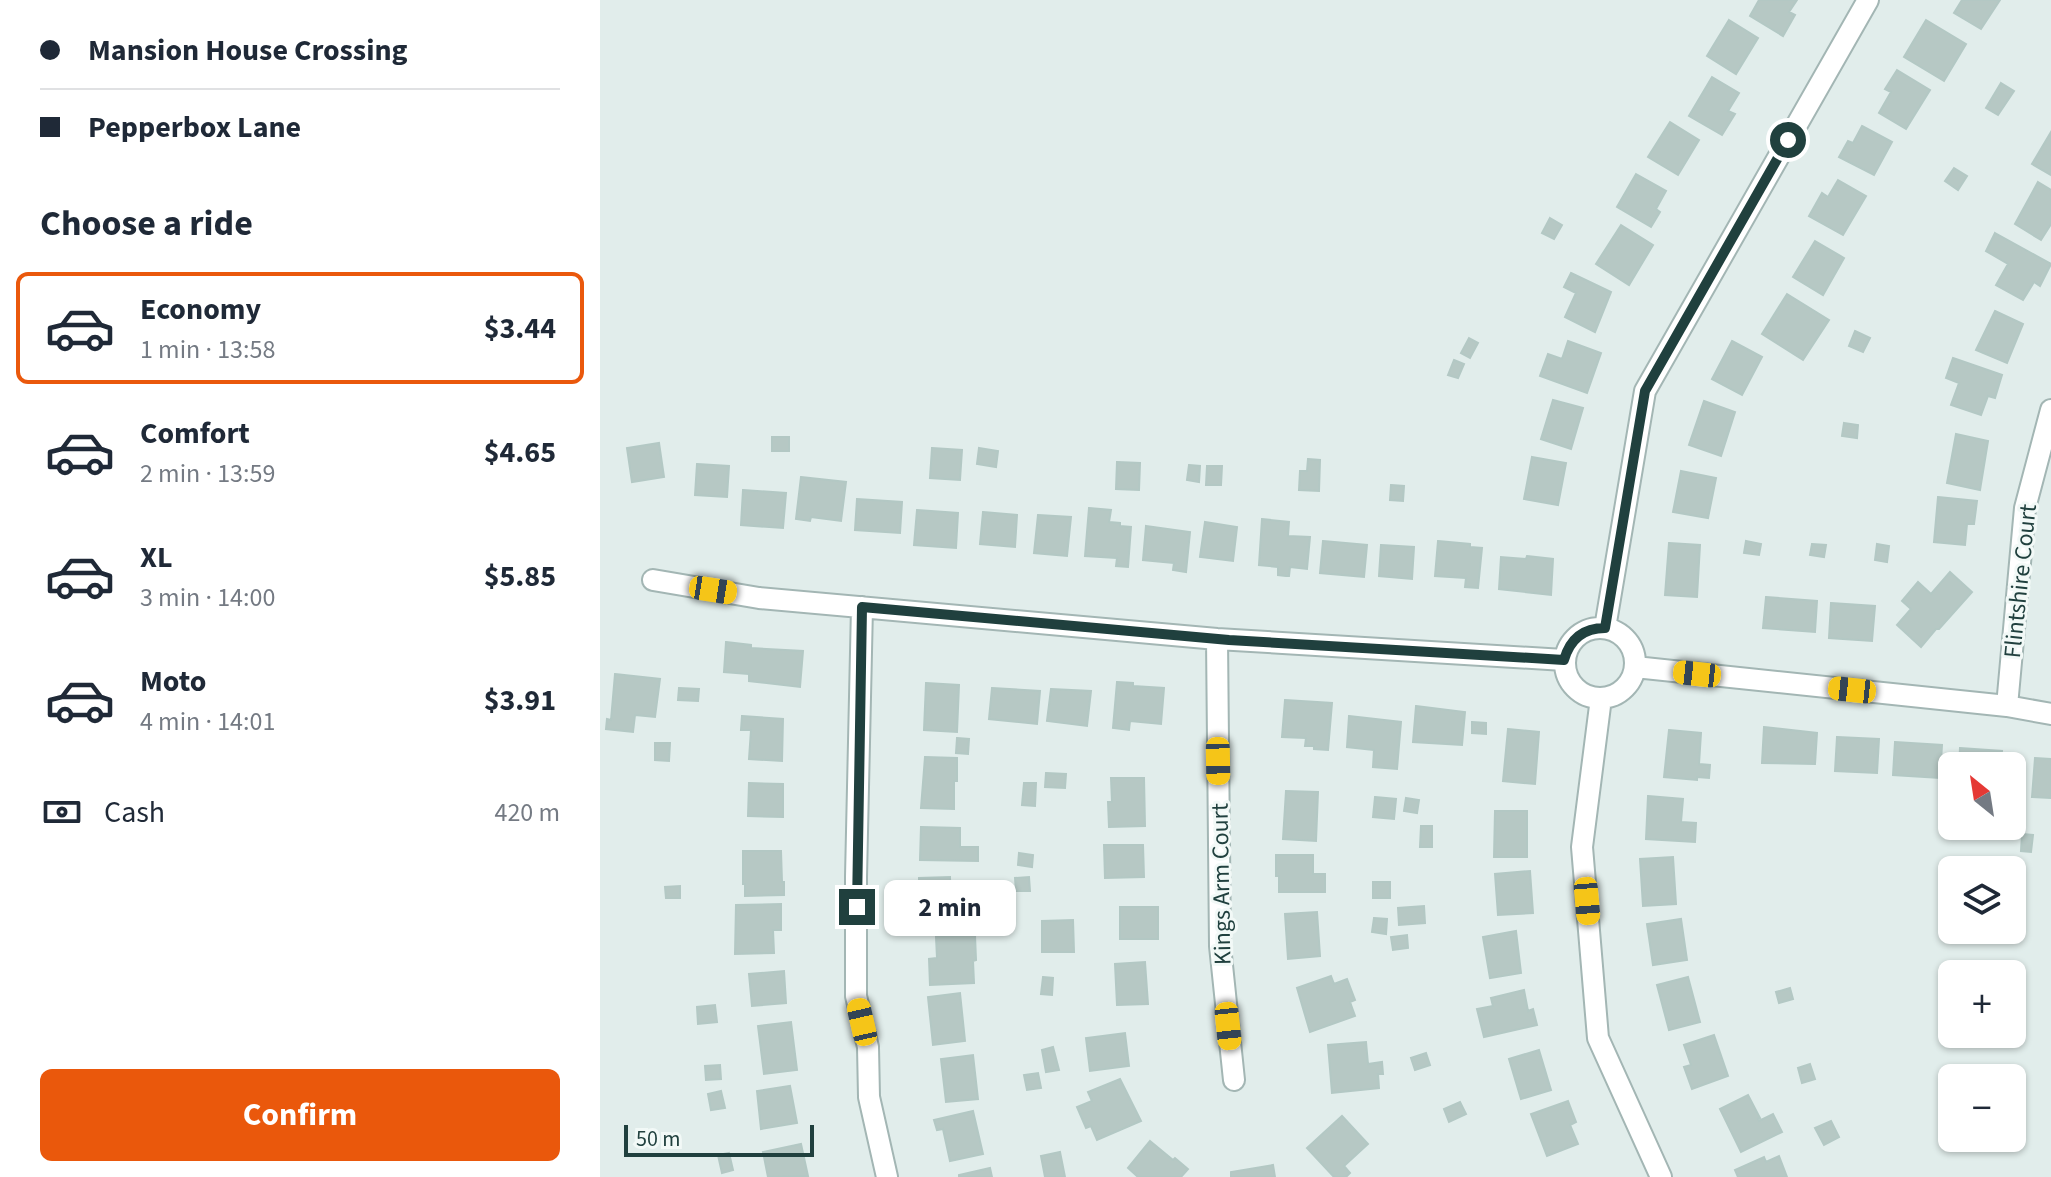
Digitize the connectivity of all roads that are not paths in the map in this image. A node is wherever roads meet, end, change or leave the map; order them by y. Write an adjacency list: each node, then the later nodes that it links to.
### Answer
1 (1868, 0): 5 (street)
2 (2051, 410): 10 (street, Flintshire Court)
3 (653, 580): 4 (street)
4 (862, 607): 6 (street); 13 (street)
5 (1605, 628): 7 (street); 8 (street)
6 (1217, 639): 7 (street); 12 (street, Kings Arm Court)
7 (1564, 660): 9 (street)
8 (1635, 667): 9 (street); 10 (street)
9 (1601, 698): 14 (street)
10 (2007, 706): 11 (street)
11 (2051, 714)
12 (1234, 1080)
13 (887, 1177)
14 (1661, 1177)

